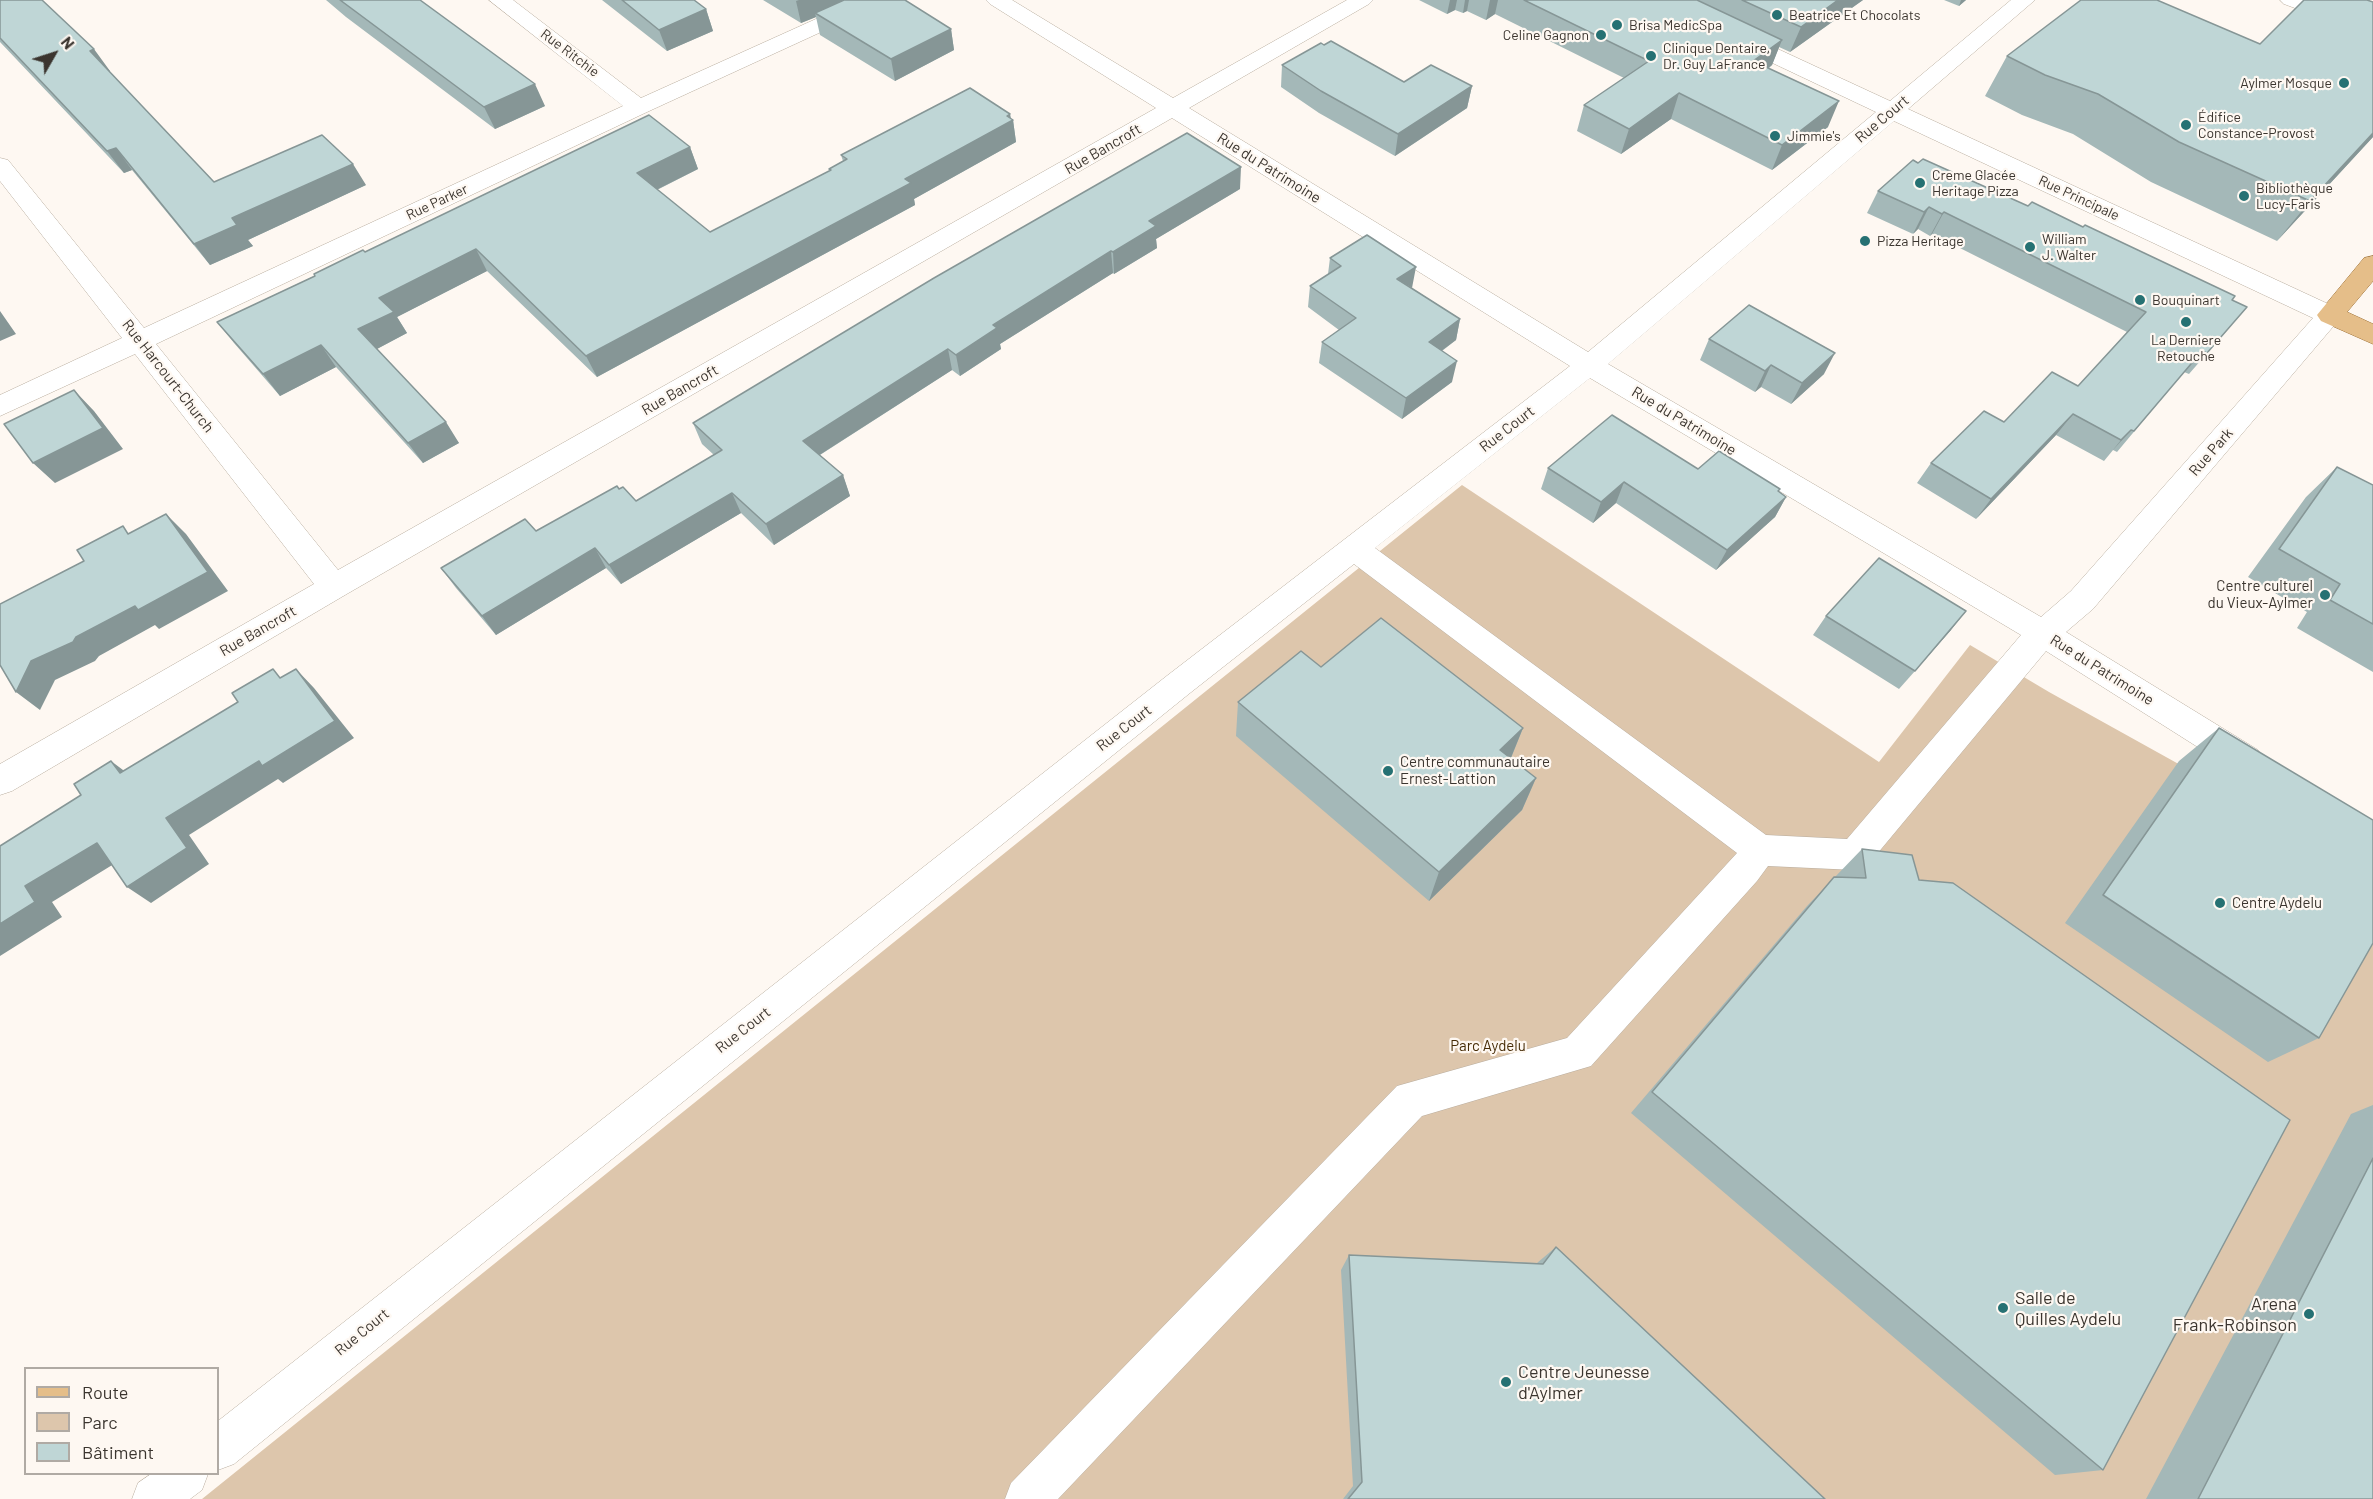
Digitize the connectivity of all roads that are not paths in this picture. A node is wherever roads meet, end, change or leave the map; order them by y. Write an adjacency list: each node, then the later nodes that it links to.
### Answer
1 (500, 0): 9 (street, Rue Ritchie)
2 (874, 0): 9 (street, Rue Parker)
3 (997, 0): 10 (street, Rue du Patrimoine)
4 (1362, 0): 10 (street, Rue Bancroft)
5 (1655, 0): 11 (street, Rue Principale)
6 (2024, 0): 11 (street, Rue Court)
7 (2291, 0): 8 (street)
8 (2373, 31)
9 (639, 107): 16 (street, Rue Parker)
10 (1174, 109): 17 (street, Rue du Patrimoine); 20 (street, Rue Bancroft)
11 (1892, 111): 14 (street, Rue Principale); 17 (street, Rue Court)
12 (0, 165): 16 (street, Rue Harcourt-Church)
13 (2373, 264): 14 (main road, Rue Park)
14 (2330, 315): 15 (main road, Rue Principale); 21 (street, Rue Park)
15 (2373, 335)
16 (140, 340): 18 (street, Rue Parker); 20 (street, Rue Harcourt-Church)
17 (1589, 365): 19 (street, Rue Court); 21 (street, Rue du Patrimoine)
18 (0, 405)
19 (1354, 548): 24 (street); 25 (street, Rue Court)
20 (334, 587): 23 (street, Rue Bancroft)
21 (2043, 633): 22 (street, Rue du Patrimoine); 24 (street, Rue Park)
22 (2273, 777)
23 (0, 782)
24 (1759, 850): 28 (street)
25 (219, 1447)
26 (184, 1475): 27 (street)
27 (154, 1499)
28 (1028, 1499)

